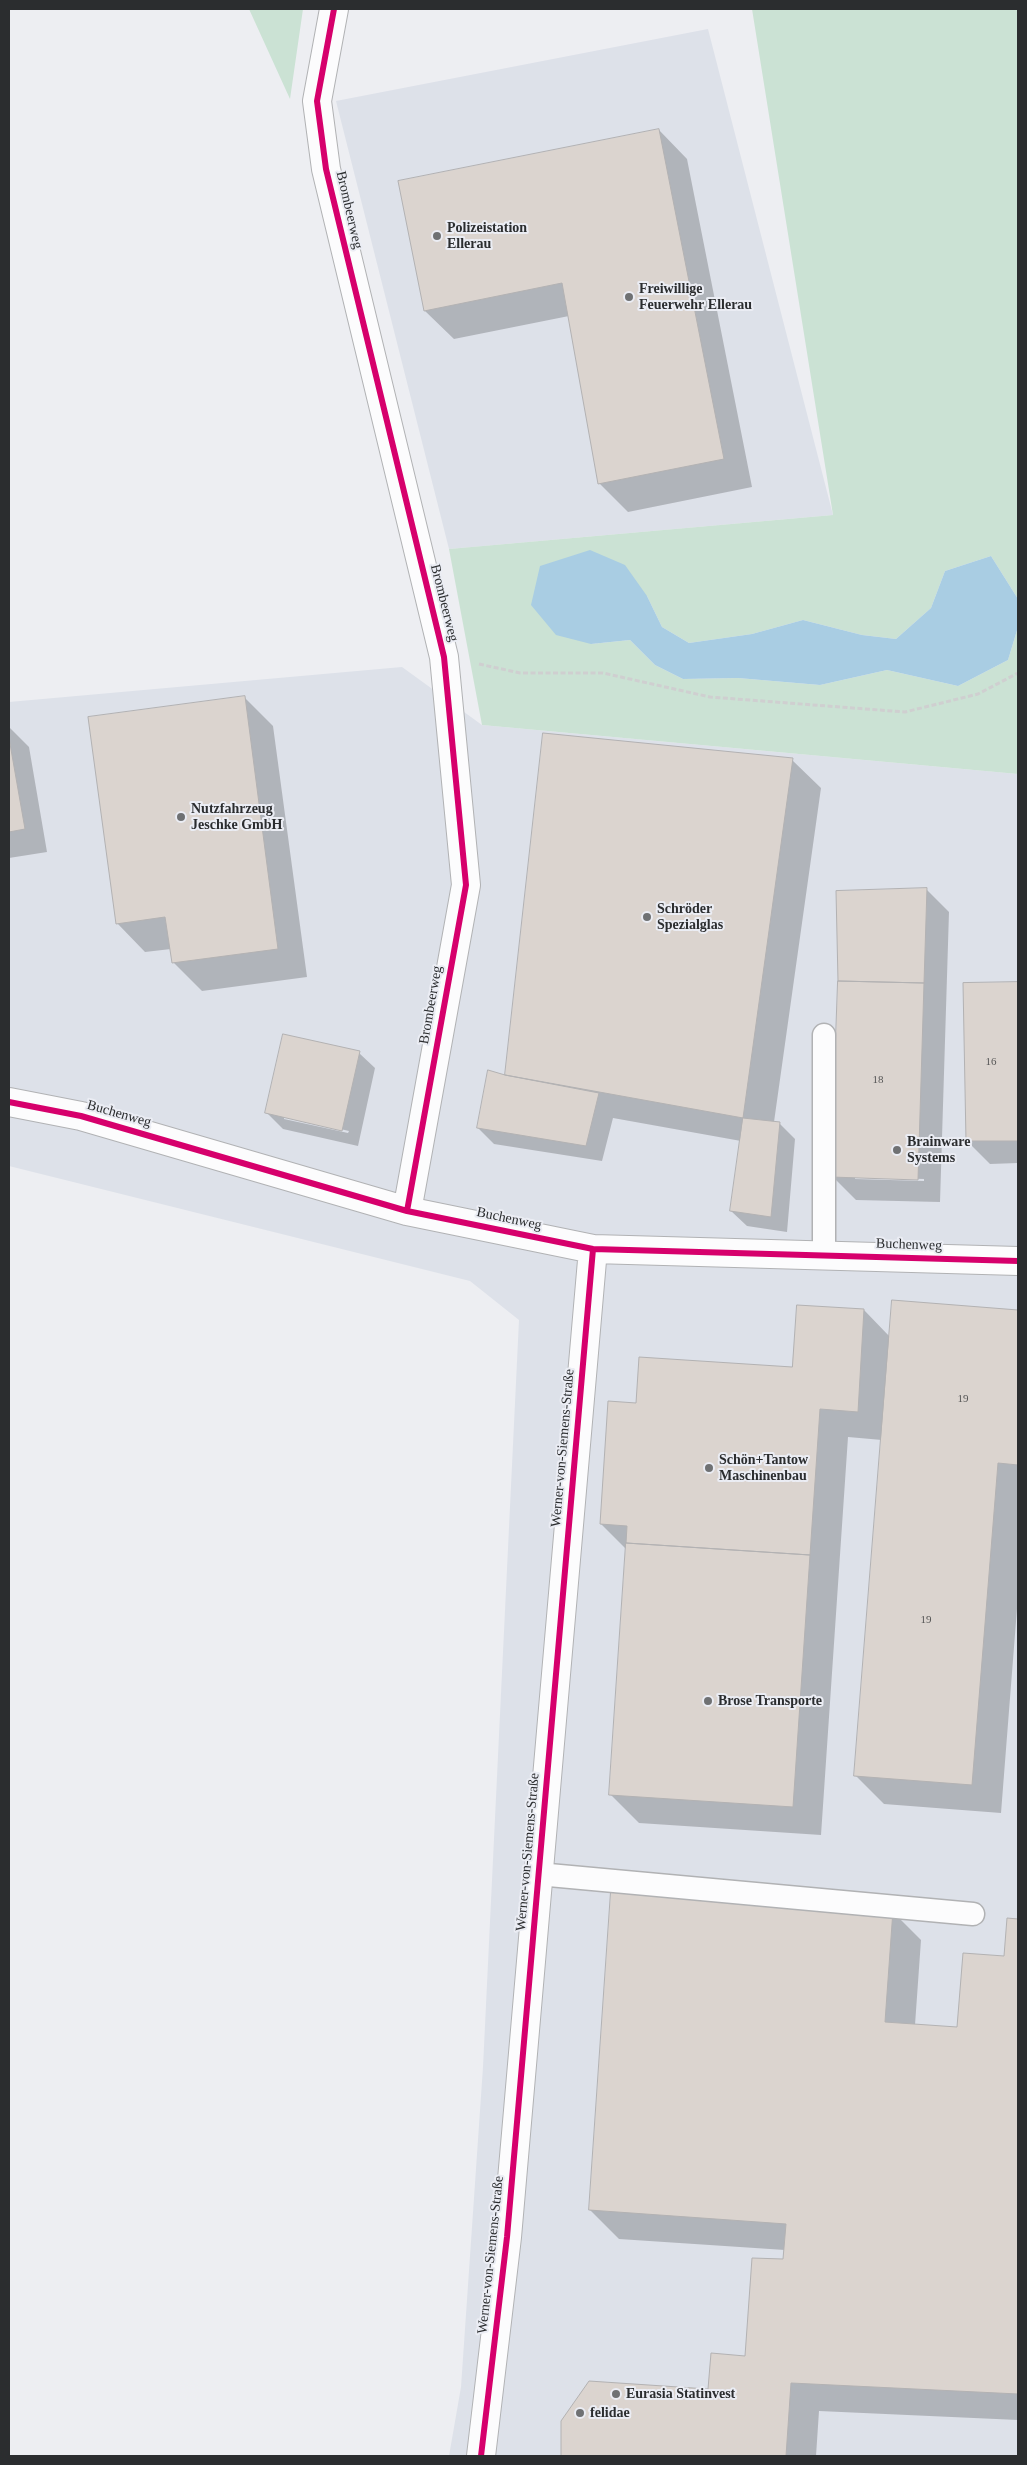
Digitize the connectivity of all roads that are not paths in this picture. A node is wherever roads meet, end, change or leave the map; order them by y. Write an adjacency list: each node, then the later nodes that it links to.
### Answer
1 (334, 9): 4 (street, Brombeerweg)
2 (824, 1035): 6 (lane)
3 (9, 1102): 4 (street, Buchenweg)
4 (407, 1210): 5 (street, Buchenweg)
5 (593, 1249): 6 (street, Buchenweg); 8 (street, Werner-von-Siemens-Straße)
6 (824, 1256): 7 (street, Buchenweg)
7 (1018, 1261)
8 (538, 1874): 9 (lane); 10 (street, Werner-von-Siemens-Straße)
9 (973, 1914)
10 (481, 2456)

